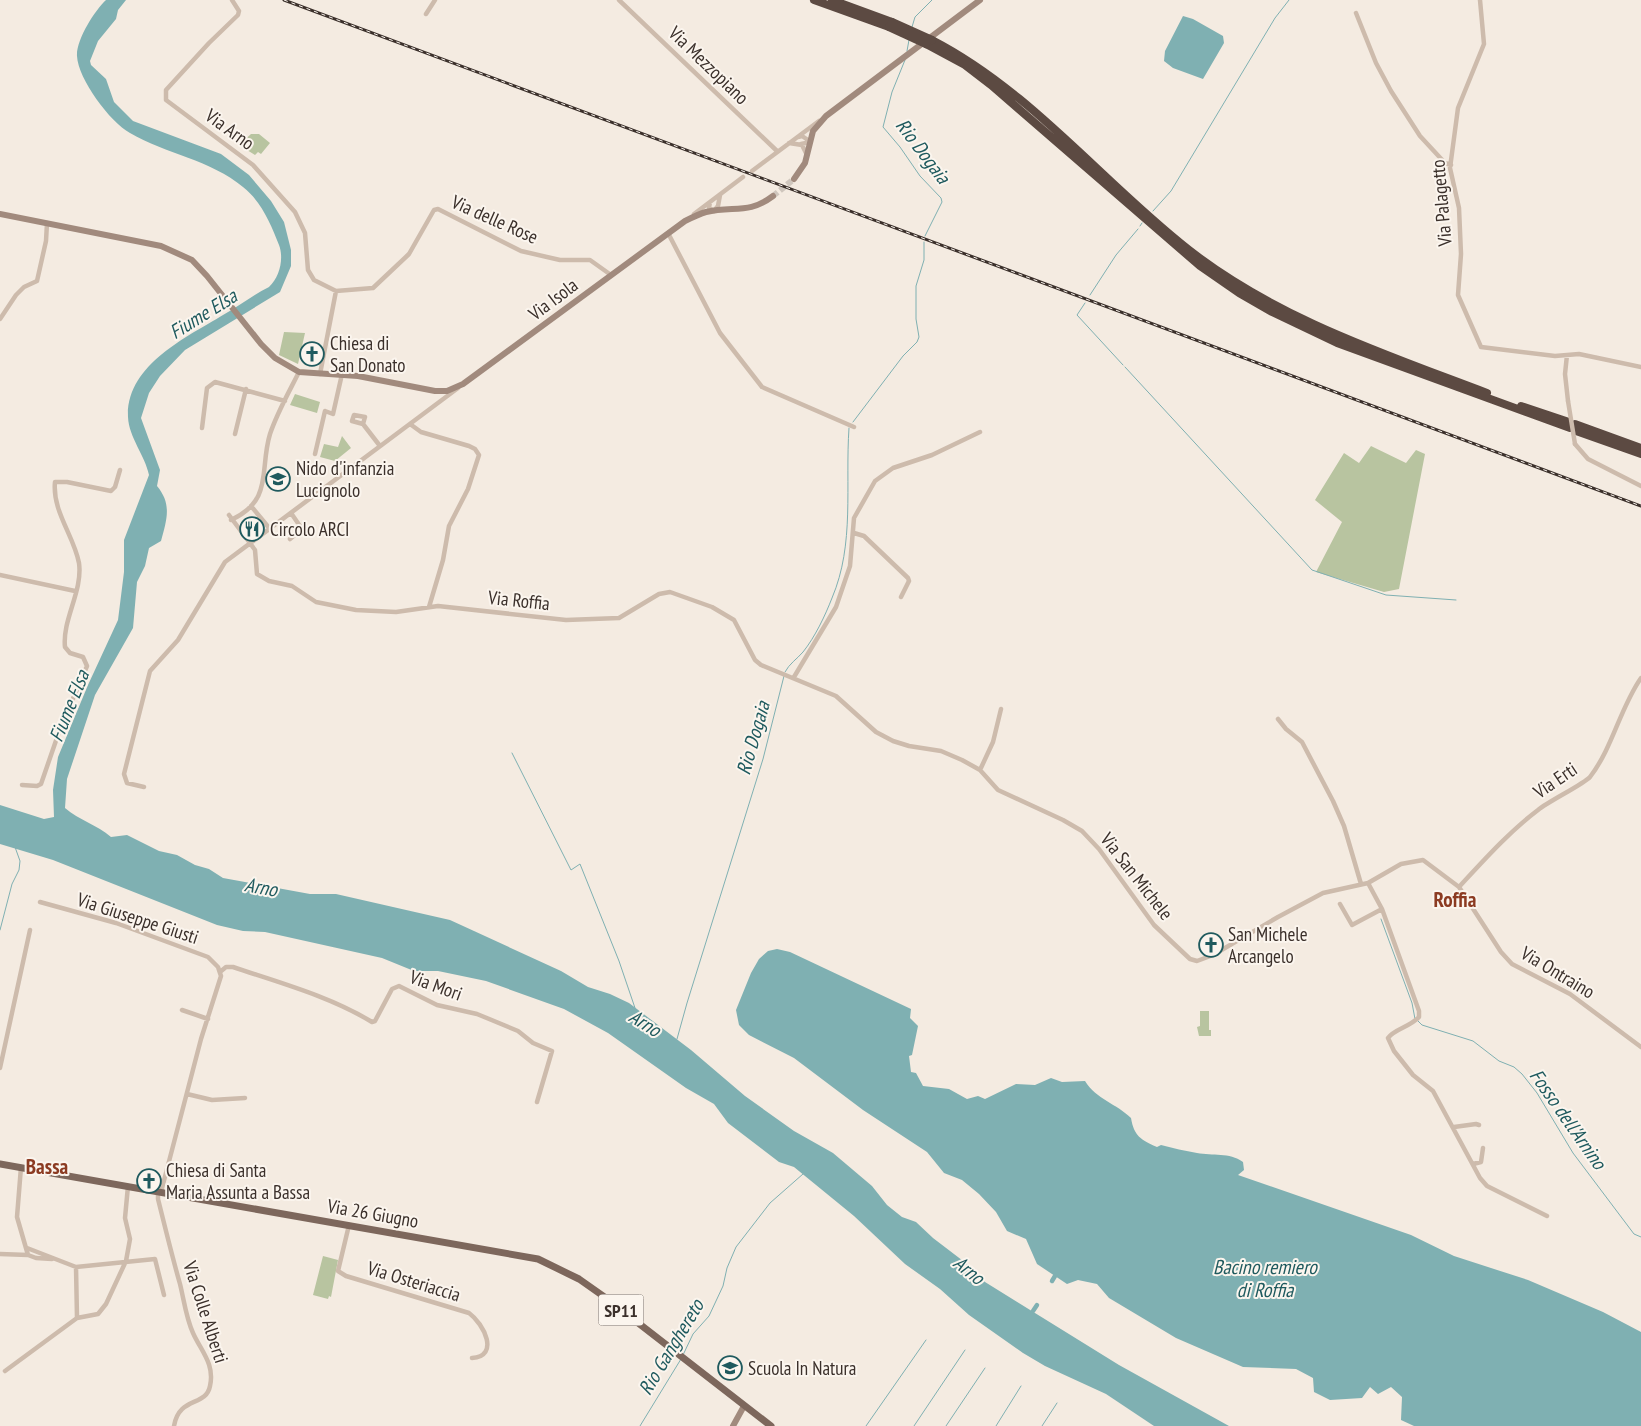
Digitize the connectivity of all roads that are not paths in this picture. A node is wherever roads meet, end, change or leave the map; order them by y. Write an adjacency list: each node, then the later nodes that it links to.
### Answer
1 (232, 0): 29 (street, Via Arno)
2 (435, 0): 9 (street)
3 (619, 0): 14 (street, Via Mezzopiano)
4 (814, 0): 10 (highway)
5 (832, 0): 10 (highway)
6 (980, 0): 11 (street)
7 (1480, 0): 16 (street, Via Palagetto)
8 (1356, 13): 16 (street)
9 (426, 14)
10 (890, 25): 45 (highway, bridge)
11 (826, 116): 12 (street); 13 (street)
12 (797, 140): 13 (street); 13 (street); 14 (street); 15 (street)
13 (808, 142): 15 (street)
14 (777, 151): 17 (street)
15 (806, 156): 19 (street)
16 (1450, 164): 31 (street, Via Palagetto)
17 (752, 170)
18 (743, 177): 21 (street, Via Isola)
19 (794, 179)
20 (773, 196): 22 (street, Via Isola)
21 (715, 202): 22 (street); 23 (street, Via Isola); 23 (street); 25 (street, Via Isola)
22 (730, 210): 23 (street, Via Isola)
23 (714, 211): 25 (street, Via Isola)
24 (0, 214): 26 (street)
25 (685, 221): 27 (street, Via Isola)
26 (47, 223): 30 (street); 33 (street)
27 (668, 233): 28 (street, Via Isola); 44 (street)
28 (611, 275): 29 (street, Via delle Rose); 36 (street, Via Isola)
29 (336, 291): 34 (street)
30 (0, 319)
31 (1567, 355): 32 (street, Via Palagetto); 54 (street, bridge)
32 (1641, 367)
33 (300, 372): 34 (street); 39 (street)
34 (320, 374): 35 (street)
35 (342, 374): 38 (street); 51 (street)
36 (463, 384): 38 (street); 40 (street, Via Isola)
37 (246, 389): 39 (street); 46 (street); 48 (street)
38 (438, 391): 40 (street); 41 (street)
39 (286, 400): 55 (street)
40 (440, 402): 41 (street, Via Isola)
41 (433, 406): 43 (street, Via Isola)
42 (363, 424): 49 (street)
43 (410, 424): 49 (street, Via Isola); 66 (street)
44 (854, 426)
45 (1572, 426): 50 (highway); 52 (highway)
46 (202, 428)
47 (980, 432): 60 (street)
48 (235, 434)
49 (380, 446): 56 (street, Via Isola)
50 (1641, 448)
51 (315, 454)
52 (1641, 454)
53 (120, 470): 64 (street)
54 (1641, 486)
55 (251, 506): 58 (street); 59 (street)
56 (292, 513): 59 (street, Via Isola); 61 (street)
57 (228, 515): 58 (street)
58 (231, 520): 62 (street)
59 (270, 529): 62 (street, Via Isola)
60 (854, 533): 65 (street); 68 (street)
61 (290, 539)
62 (250, 542): 66 (street, Via Roffia); 74 (street, Via Isola)
63 (0, 575): 64 (street)
64 (75, 591): 73 (street)
65 (901, 597)
66 (429, 607): 67 (street, Via Roffia)
67 (788, 675): 68 (street, Via San Michele)
68 (794, 677): 72 (street, Via San Michele)
69 (1641, 678): 77 (street, Via Erti)
70 (1001, 709): 72 (street)
71 (1278, 719): 76 (street)
72 (980, 770): 82 (street, Via San Michele)
73 (22, 786)
74 (144, 787)
75 (1368, 883): 76 (street, Via Ontraino); 77 (street, Via Ontraino); 80 (street)
76 (1361, 884): 82 (street, Via Ontraino)
77 (1459, 887): 86 (street, Via Ontraino)
78 (40, 902): 83 (street, Via Giuseppe Giusti)
79 (1340, 904): 80 (street)
80 (1382, 909): 92 (street)
81 (30, 930): 87 (street)
82 (1190, 959)
83 (220, 972): 85 (street); 90 (street, Via Mori)
84 (182, 1010): 85 (street)
85 (208, 1019): 88 (street)
86 (1641, 1047)
87 (0, 1068)
88 (187, 1094): 89 (street); 98 (street)
89 (245, 1098)
90 (537, 1102)
91 (1479, 1125): 92 (street)
92 (1454, 1127): 95 (street)
93 (1483, 1148): 95 (street)
94 (0, 1164): 96 (main road, Via 26 Giugno / SP11)
95 (1473, 1164): 99 (street)
96 (21, 1167): 97 (main road, Via 26 Giugno / SP11); 101 (street)
97 (128, 1186): 98 (main road, Via 26 Giugno / SP11); 105 (street)
98 (160, 1191): 100 (main road, Via 26 Giugno / SP11); 112 (street, Via Colle Alberti)
99 (1546, 1216)
100 (349, 1225): 109 (street, Via Osteriaccia); 111 (main road, Via 26 Giugno / SP11)
101 (27, 1248): 103 (street); 104 (street)
102 (0, 1254): 103 (street)
103 (28, 1255): 104 (street)
104 (56, 1259): 106 (street)
105 (126, 1261): 106 (street); 107 (street); 108 (street)
106 (76, 1267): 108 (street)
107 (164, 1295)
108 (77, 1318): 110 (street)
109 (472, 1358)
110 (5, 1371)
111 (744, 1406): 113 (street); 114 (main road, SP11)
112 (174, 1426)
113 (733, 1426)
114 (771, 1426)

